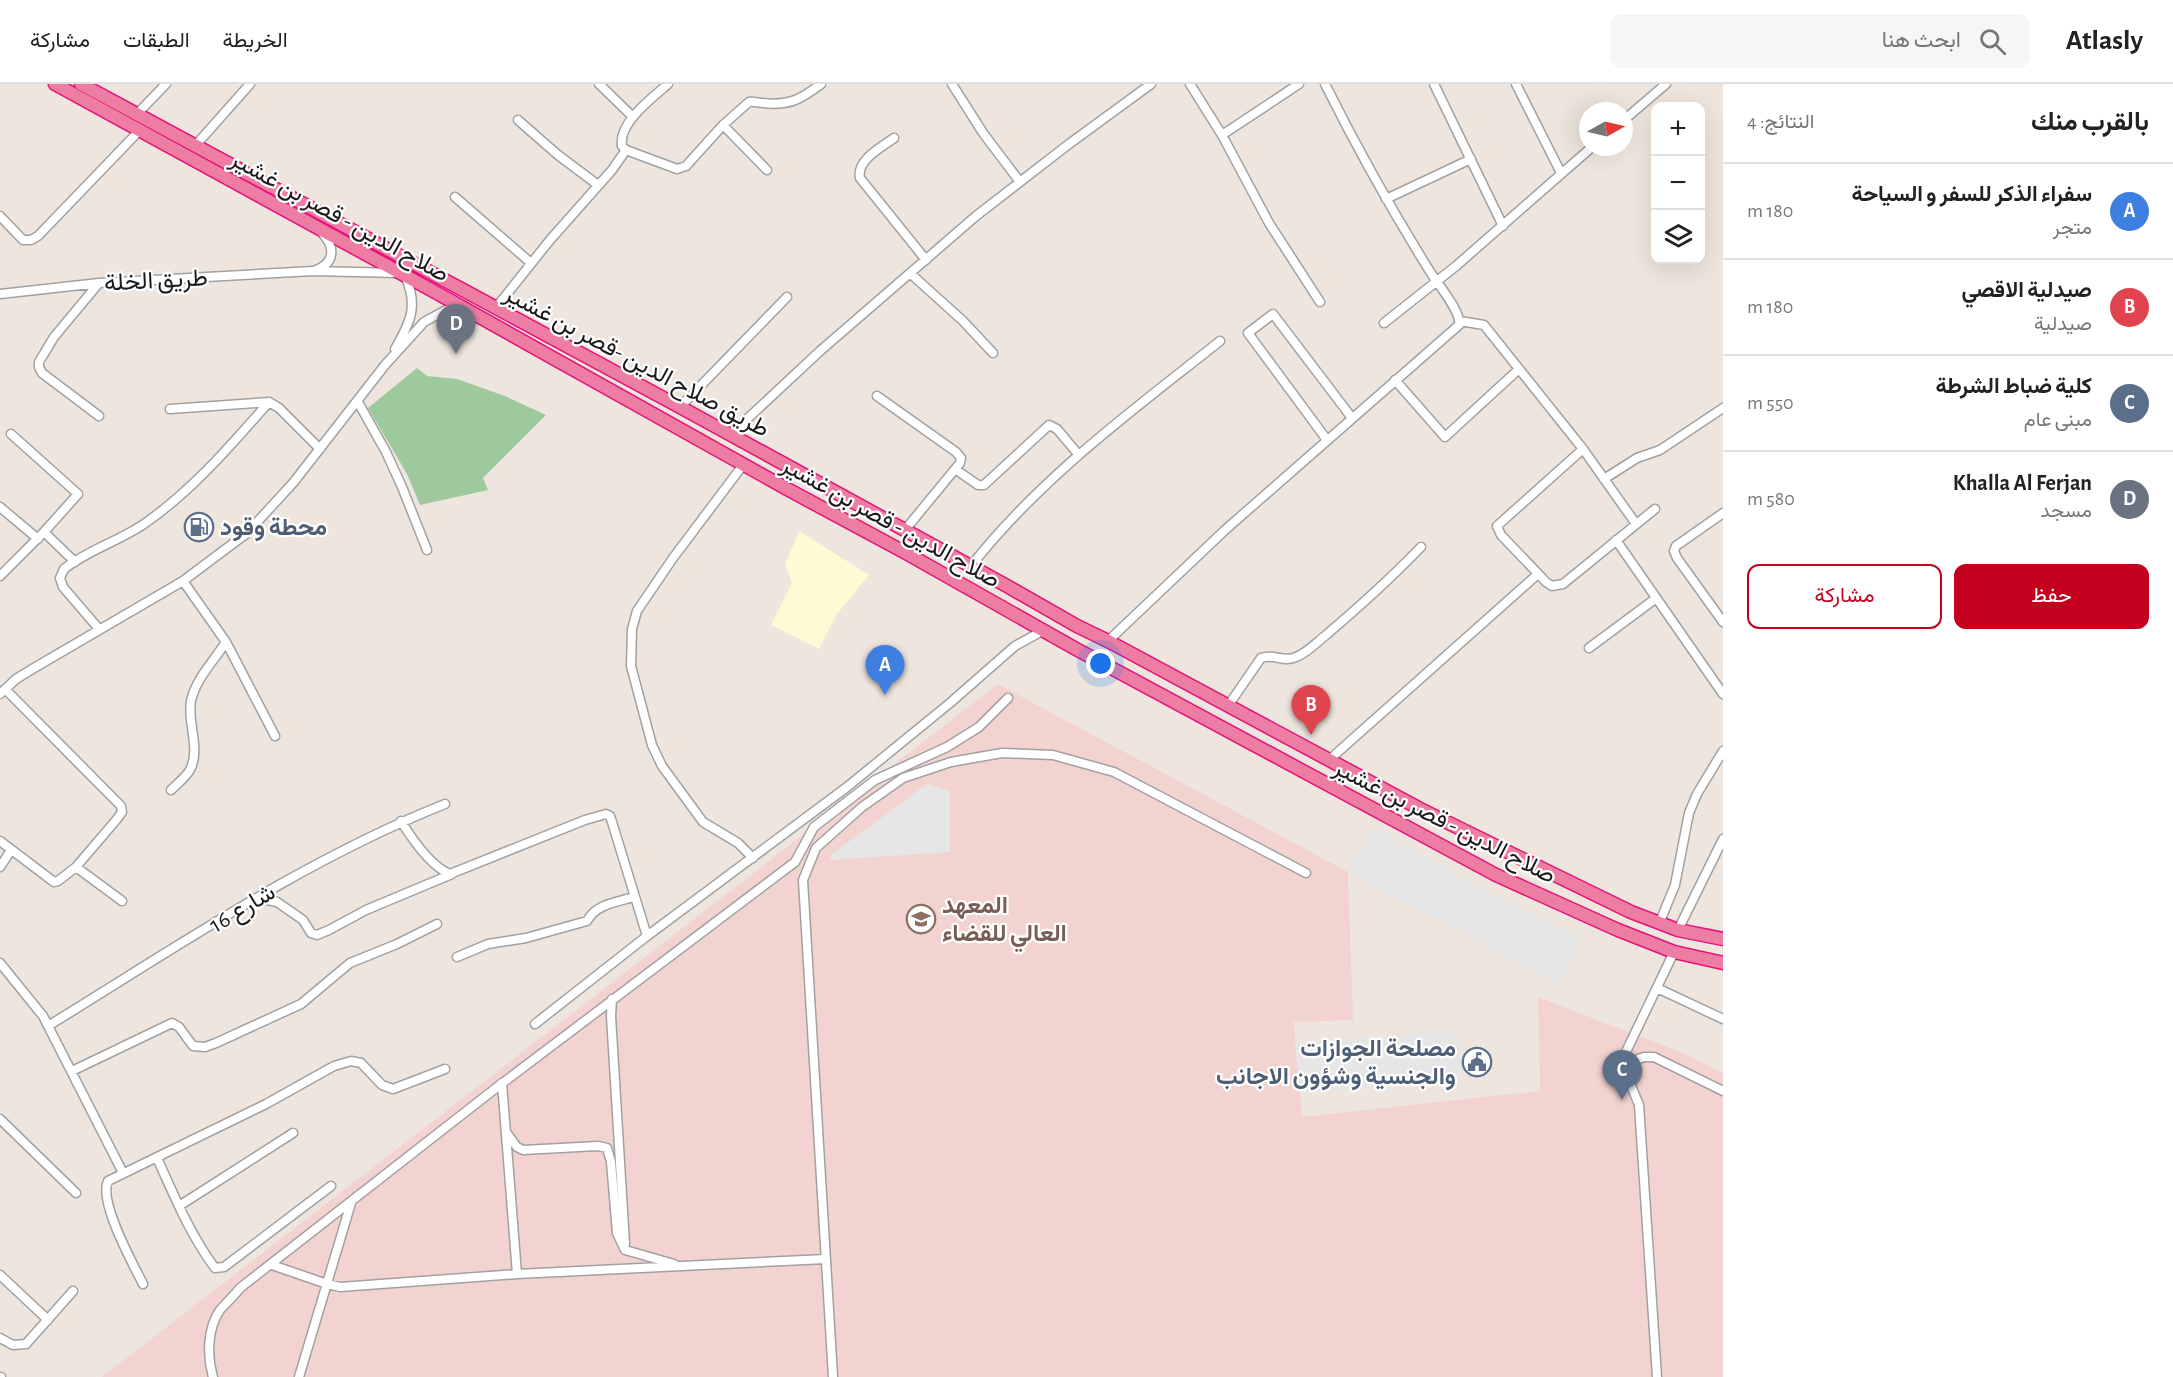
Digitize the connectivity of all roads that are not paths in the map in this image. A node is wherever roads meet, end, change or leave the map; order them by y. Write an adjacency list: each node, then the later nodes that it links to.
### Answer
1 (55, 84): 21 (highway, صلاح الدين - قصر بن غشير)
2 (81, 84): 17 (highway, طريق صلاح الدين -قصر بن غشير)
3 (166, 84): 17 (street)
4 (250, 84): 24 (street)
5 (599, 84): 18 (street)
6 (668, 84): 18 (street)
7 (821, 84): 20 (street)
8 (952, 84): 30 (street)
9 (1151, 84): 30 (street)
10 (1190, 84): 22 (street)
11 (1299, 84): 22 (street)
12 (1325, 84): 33 (street)
13 (1434, 84): 27 (street)
14 (1516, 84): 29 (street)
15 (1666, 84): 16 (street)
16 (1633, 112)
17 (137, 114): 24 (highway, طريق صلاح الدين -قصر بن غشير)
18 (633, 116): 25 (street)
19 (518, 120): 31 (street)
20 (723, 125): 25 (street); 28 (street)
21 (140, 130): 34 (street); 36 (highway, صلاح الدين - قصر بن غشير)
22 (1222, 135): 46 (street)
23 (894, 138): 37 (street)
24 (195, 146): 48 (highway, طريق صلاح الدين -قصر بن غشير)
25 (626, 150): 31 (street)
26 (1581, 156): 29 (street)
27 (1471, 159): 33 (street); 35 (street)
28 (767, 170)
29 (1561, 173): 35 (street)
30 (1020, 182): 37 (street)
31 (598, 186): 38 (street)
32 (455, 197): 38 (street)
33 (1386, 199): 42 (street)
34 (0, 216)
35 (1503, 226): 42 (street)
36 (320, 230): 39 (street); 41 (highway, صلاح الدين - قصر بن غشير)
37 (926, 260): 40 (street)
38 (531, 263): 48 (street)
39 (313, 271): 41 (street, طريق الخلة); 43 (street, طريق الخلة)
40 (911, 274): 52 (street); 65 (street)
41 (402, 275): 47 (highway, صلاح الدين - قصر بن غشير); 53 (street)
42 (1436, 282): 49 (street); 50 (street)
43 (99, 283): 44 (street, طريق الخلة); 62 (street)
44 (0, 294)
45 (787, 297): 59 (street)
46 (1320, 302)
47 (463, 309): 53 (street); 70 (highway, صلاح الدين - قصر بن غشير)
48 (495, 309): 59 (highway, طريق صلاح الدين -قصر بن غشير)
49 (1460, 321): 54 (street); 55 (street)
50 (1384, 322)
51 (1220, 340): 69 (street)
52 (993, 353)
53 (385, 365): 58 (street)
54 (1519, 369): 55 (street); 68 (street)
55 (1395, 380): 63 (street)
56 (877, 396): 71 (street)
57 (269, 402): 61 (street); 67 (street); 82 (street)
58 (358, 402): 67 (street); 81 (street)
59 (680, 407): 65 (highway, طريق صلاح الدين -قصر بن غشير)
60 (1723, 408): 72 (street)
61 (170, 409)
62 (99, 416)
63 (1352, 418): 66 (street); 66 (street)
64 (11, 434): 78 (street)
65 (730, 435): 77 (highway, طريق صلاح الدين -قصر بن غشير)
66 (1327, 440): 92 (street)
67 (320, 449): 86 (street)
68 (1583, 449): 72 (street); 84 (street)
69 (1078, 454): 71 (street); 83 (street)
70 (743, 465): 90 (highway, صلاح الدين - قصر بن غشير); 109 (street)
71 (955, 469): 77 (street)
72 (1604, 479): 76 (street)
73 (0, 507): 78 (street)
74 (1654, 509): 76 (street)
75 (1723, 513): 89 (street)
76 (1636, 524): 79 (street)
77 (905, 530): 83 (highway, طريق صلاح الدين -قصر بن غشير)
78 (41, 536): 82 (street); 85 (street)
79 (1616, 540): 84 (street); 87 (street)
80 (1421, 547): 99 (street)
81 (427, 550)
82 (75, 562): 91 (street)
83 (971, 566): 88 (highway, طريق صلاح الدين -قصر بن غشير)
84 (1538, 574): 102 (street)
85 (0, 576)
86 (183, 581): 91 (street); 93 (street)
87 (1655, 599): 94 (street); 97 (street)
88 (1041, 606): 90 (highway); 92 (highway, طريق صلاح الدين -قصر بن غشير)
89 (1723, 622)
90 (1039, 628): 95 (highway, صلاح الدين - قصر بن غشير); 109 (street)
91 (99, 629): 96 (street)
92 (1104, 639): 95 (highway); 99 (highway, طريق صلاح الدين -قصر بن غشير)
93 (226, 642): 100 (street); 103 (street)
94 (1589, 648)
95 (1092, 657): 122 (highway, صلاح الدين - قصر بن غشير)
96 (2, 691): 111 (street)
97 (1723, 694)
98 (1008, 698): 127 (street)
99 (1228, 706): 102 (highway, طريق صلاح الدين -قصر بن غشير)
100 (275, 736)
101 (1723, 751): 118 (street)
102 (1329, 760): 118 (highway, طريق صلاح الدين -قصر بن غشير)
103 (171, 790)
104 (445, 804): 105 (street, شارع 16)
105 (402, 821): 112 (street); 115 (street, شارع 16)
106 (1723, 839): 119 (street)
107 (0, 841): 108 (street)
108 (11, 850): 110 (street); 111 (street)
109 (753, 858): 120 (street)
110 (0, 867)
111 (76, 867): 116 (street)
112 (454, 873): 114 (street); 115 (street)
113 (1306, 873): 148 (street)
114 (634, 897): 120 (street); 123 (street)
115 (258, 898): 130 (street, شارع 16)
116 (122, 902)
117 (437, 924): 134 (street)
118 (1659, 924): 119 (highway, طريق صلاح الدين -قصر بن غشير)
119 (1678, 930): 121 (highway, طريق صلاح الدين -قصر بن غشير)
120 (647, 936): 129 (street)
121 (1723, 939)
122 (1674, 952): 125 (highway, صلاح الدين - قصر بن غشير); 126 (street)
123 (457, 957)
124 (0, 963): 130 (street)
125 (1723, 963)
126 (1657, 988): 128 (street); 131 (street)
127 (612, 999): 135 (street); 147 (street)
128 (1723, 1019)
129 (535, 1024)
130 (48, 1026): 134 (street)
131 (1623, 1058): 132 (street); 136 (street)
132 (1633, 1061): 136 (street); 137 (street)
133 (445, 1069): 141 (street)
134 (72, 1071): 142 (street)
135 (502, 1083): 139 (street); 145 (street)
136 (1630, 1083): 161 (street)
137 (1723, 1091)
138 (0, 1119): 144 (street)
139 (506, 1132): 147 (street); 151 (street)
140 (293, 1133): 146 (street)
141 (157, 1158): 142 (street); 146 (street)
142 (123, 1173): 153 (street)
143 (331, 1186): 146 (street)
144 (76, 1193)
145 (351, 1203): 149 (street); 154 (street)
146 (179, 1206)
147 (625, 1250): 150 (street)
148 (826, 1259): 150 (street); 160 (street)
149 (272, 1265): 154 (street); 158 (street)
150 (682, 1266): 151 (street)
151 (517, 1274): 154 (street)
152 (0, 1275): 156 (street)
153 (143, 1284)
154 (327, 1284): 159 (street)
155 (73, 1291): 156 (street)
156 (48, 1320): 157 (street)
157 (0, 1338)
158 (213, 1377)
159 (299, 1377)
160 (833, 1377)
161 (1657, 1377)

